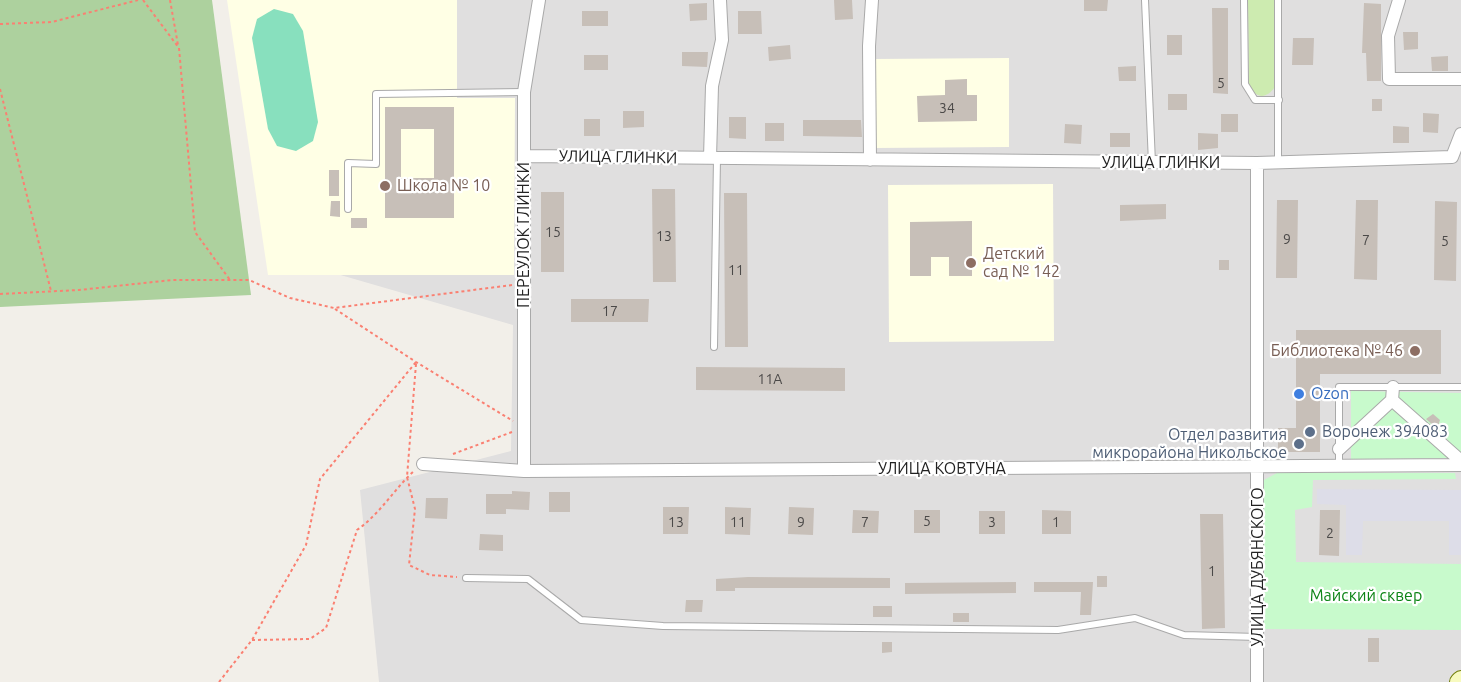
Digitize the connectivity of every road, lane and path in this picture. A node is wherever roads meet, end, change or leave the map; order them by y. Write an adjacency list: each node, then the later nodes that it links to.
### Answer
1 (138, 0): 11 (path)
2 (143, 0): 12 (path)
3 (170, 0): 12 (path)
4 (539, 0): 15 (street, ПЕРЕУЛОК ГЛИНКИ)
5 (720, 0): 19 (street)
6 (872, 0): 20 (street)
7 (1145, 0): 21 (lane)
8 (1244, 0): 16 (lane)
9 (1278, 0): 16 (lane)
10 (1399, 0): 13 (street)
11 (0, 24)
12 (179, 48): 25 (path)
13 (1461, 79)
14 (0, 89): 27 (path)
15 (524, 92): 18 (street, ПЕРЕУЛОК ГЛИНКИ); 24 (lane)
16 (1279, 100): 23 (lane)
17 (1461, 134): 23 (street, УЛИЦА ГЛИНКИ)
18 (525, 156): 19 (street, УЛИЦА ГЛИНКИ); 26 (street, ПЕРЕУЛОК ГЛИНКИ)
19 (714, 158): 20 (street, УЛИЦА ГЛИНКИ); 30 (lane)
20 (870, 160): 21 (street, УЛИЦА ГЛИНКИ)
21 (1152, 163): 22 (street, УЛИЦА ГЛИНКИ)
22 (1257, 163): 23 (street, УЛИЦА ГЛИНКИ); 41 (street, УЛИЦА ДУБЯНСКОГО)
23 (1278, 163)
24 (348, 209)
25 (230, 280): 27 (path); 29 (path)
26 (524, 283): 29 (path); 35 (street, ПЕРЕУЛОК ГЛИНКИ)
27 (51, 291): 28 (path)
28 (0, 294)
29 (334, 308): 31 (path)
30 (714, 347)
31 (416, 362): 35 (path); 43 (path); 46 (path)
32 (1393, 387): 33 (lane); 34 (street); 36 (lane)
33 (1461, 387)
34 (1392, 400): 36 (street); 38 (street)
35 (523, 428): 37 (path); 42 (street, ПЕРЕУЛОК ГЛИНКИ)
36 (1339, 449): 40 (lane)
37 (452, 455)
38 (1461, 463): 40 (street, УЛИЦА КОВТУНА)
39 (423, 464): 42 (street, УЛИЦА КОВТУНА); 43 (path)
40 (1339, 467): 41 (street, УЛИЦА КОВТУНА)
41 (1259, 468): 42 (street, УЛИЦА КОВТУНА); 45 (street, УЛИЦА ДУБЯНСКОГО)
42 (524, 471)
43 (407, 477): 44 (path); 46 (path)
44 (466, 578): 45 (lane)
45 (1258, 637): 48 (street, УЛИЦА ДУБЯНСКОГО)
46 (252, 640): 47 (path)
47 (219, 682)
48 (1257, 682)

